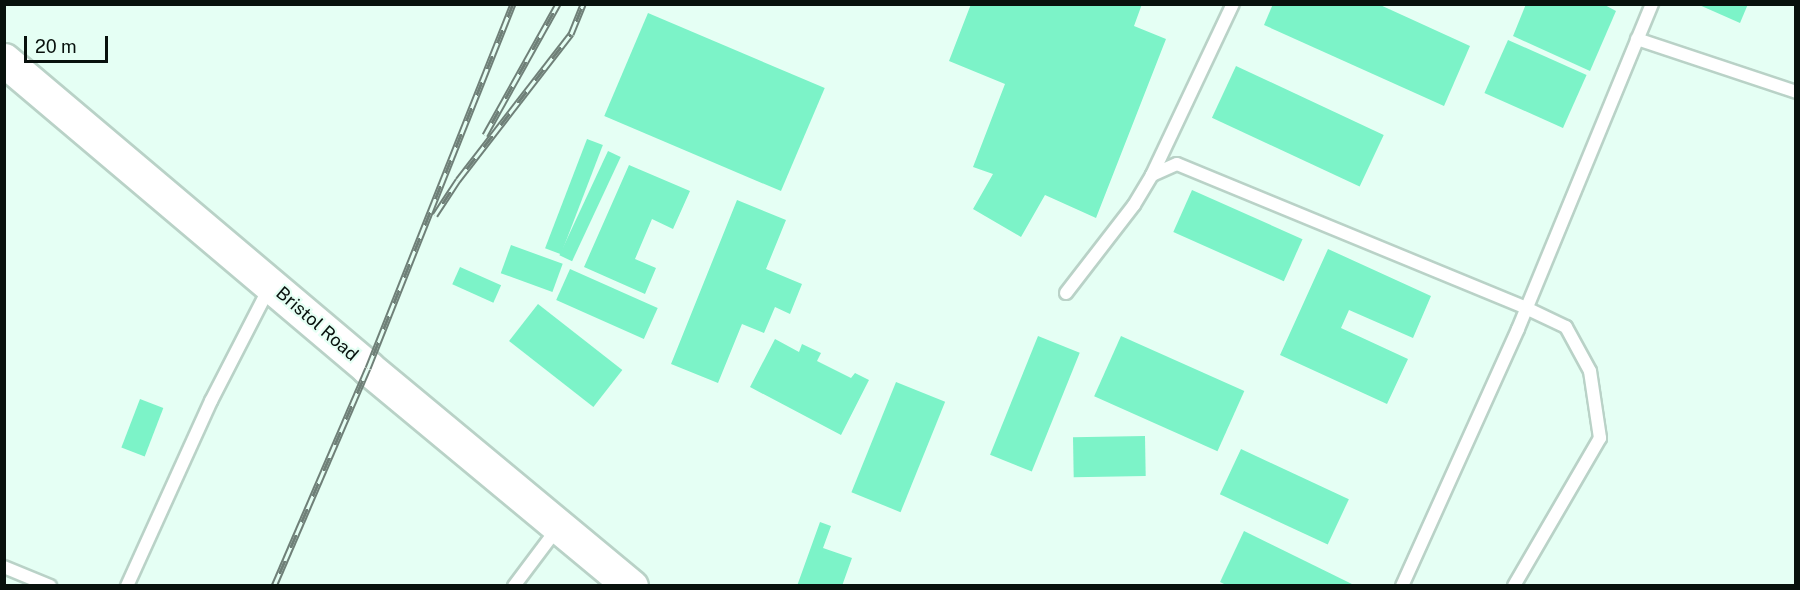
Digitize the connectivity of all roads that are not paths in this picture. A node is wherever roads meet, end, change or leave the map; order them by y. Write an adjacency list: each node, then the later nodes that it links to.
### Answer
1 (1233, 4): 6 (lane)
2 (1652, 4): 3 (lane)
3 (1638, 39): 5 (lane); 9 (lane)
4 (4, 60): 7 (street, Bristol Road)
5 (1796, 92)
6 (1152, 175): 8 (lane); 9 (lane)
7 (271, 284): 10 (street, Bristol Road); 13 (lane)
8 (1066, 293)
9 (1526, 308): 16 (lane); 17 (lane)
10 (559, 526): 14 (lane); 15 (street, Bristol Road)
11 (4, 567): 12 (lane)
12 (50, 585)
13 (127, 585)
14 (514, 585)
15 (631, 585)
16 (1402, 585)
17 (1514, 585)

